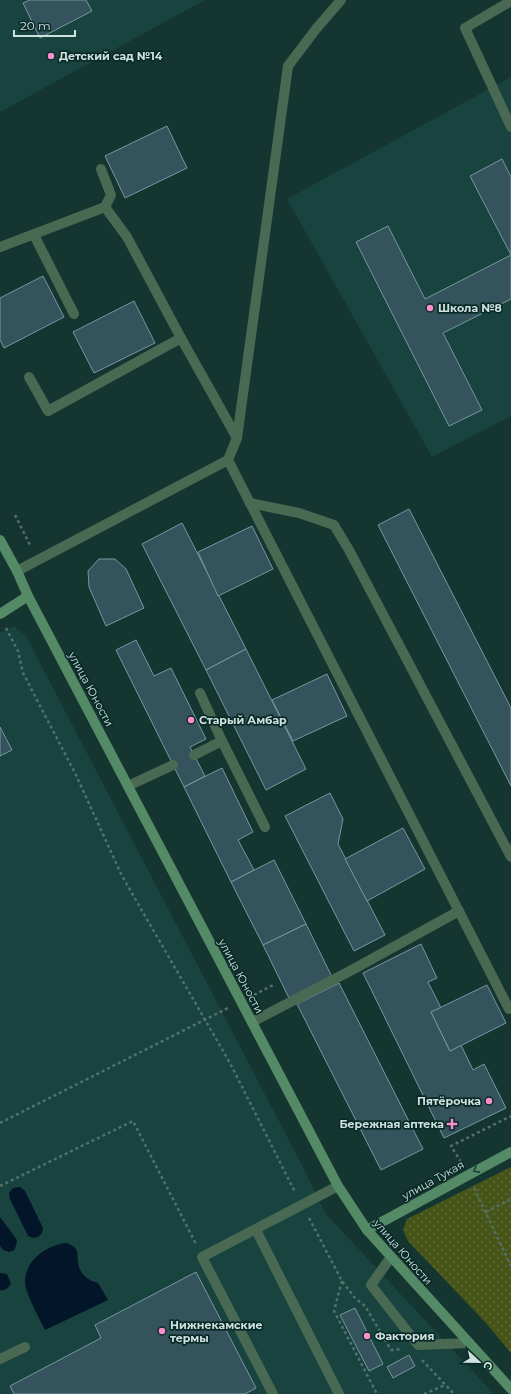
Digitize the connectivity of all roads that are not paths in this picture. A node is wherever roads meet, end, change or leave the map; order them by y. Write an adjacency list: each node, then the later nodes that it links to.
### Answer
1 (341, 0): 11 (lane)
2 (511, 2): 3 (lane)
3 (511, 127)
4 (101, 169): 5 (lane)
5 (105, 208): 6 (lane); 9 (lane)
6 (34, 234): 7 (lane); 8 (lane)
7 (0, 247)
8 (74, 314)
9 (181, 338): 10 (lane); 11 (lane)
10 (29, 377)
11 (237, 438): 12 (lane)
12 (228, 460): 13 (lane); 15 (lane)
13 (250, 503): 24 (lane); 25 (lane)
14 (0, 540): 15 (street, улица Юности)
15 (17, 572): 16 (street, улица Юности)
16 (28, 596): 17 (street); 22 (street, улица Юности)
17 (0, 614)
18 (200, 694): 19 (lane)
19 (222, 741): 20 (lane); 23 (lane)
20 (194, 755)
21 (173, 765): 22 (lane)
22 (128, 786): 27 (street, улица Юности)
23 (265, 827)
24 (511, 857)
25 (459, 911): 26 (lane); 27 (lane)
26 (511, 1008)
27 (252, 1022): 29 (street, улица Юности)
28 (511, 1152): 31 (street, улица Тукая, one-way to 31)
29 (338, 1186): 30 (lane); 31 (street, улица Юности)
30 (256, 1230): 37 (lane); 38 (lane)
31 (367, 1230): 32 (street, улица Юности)
32 (391, 1257): 33 (street, улица Юности); 33 (lane)
33 (469, 1343): 36 (street, улица Юности)
34 (24, 1347): 35 (lane)
35 (0, 1359)
36 (511, 1389)
37 (273, 1394)
38 (339, 1394)

